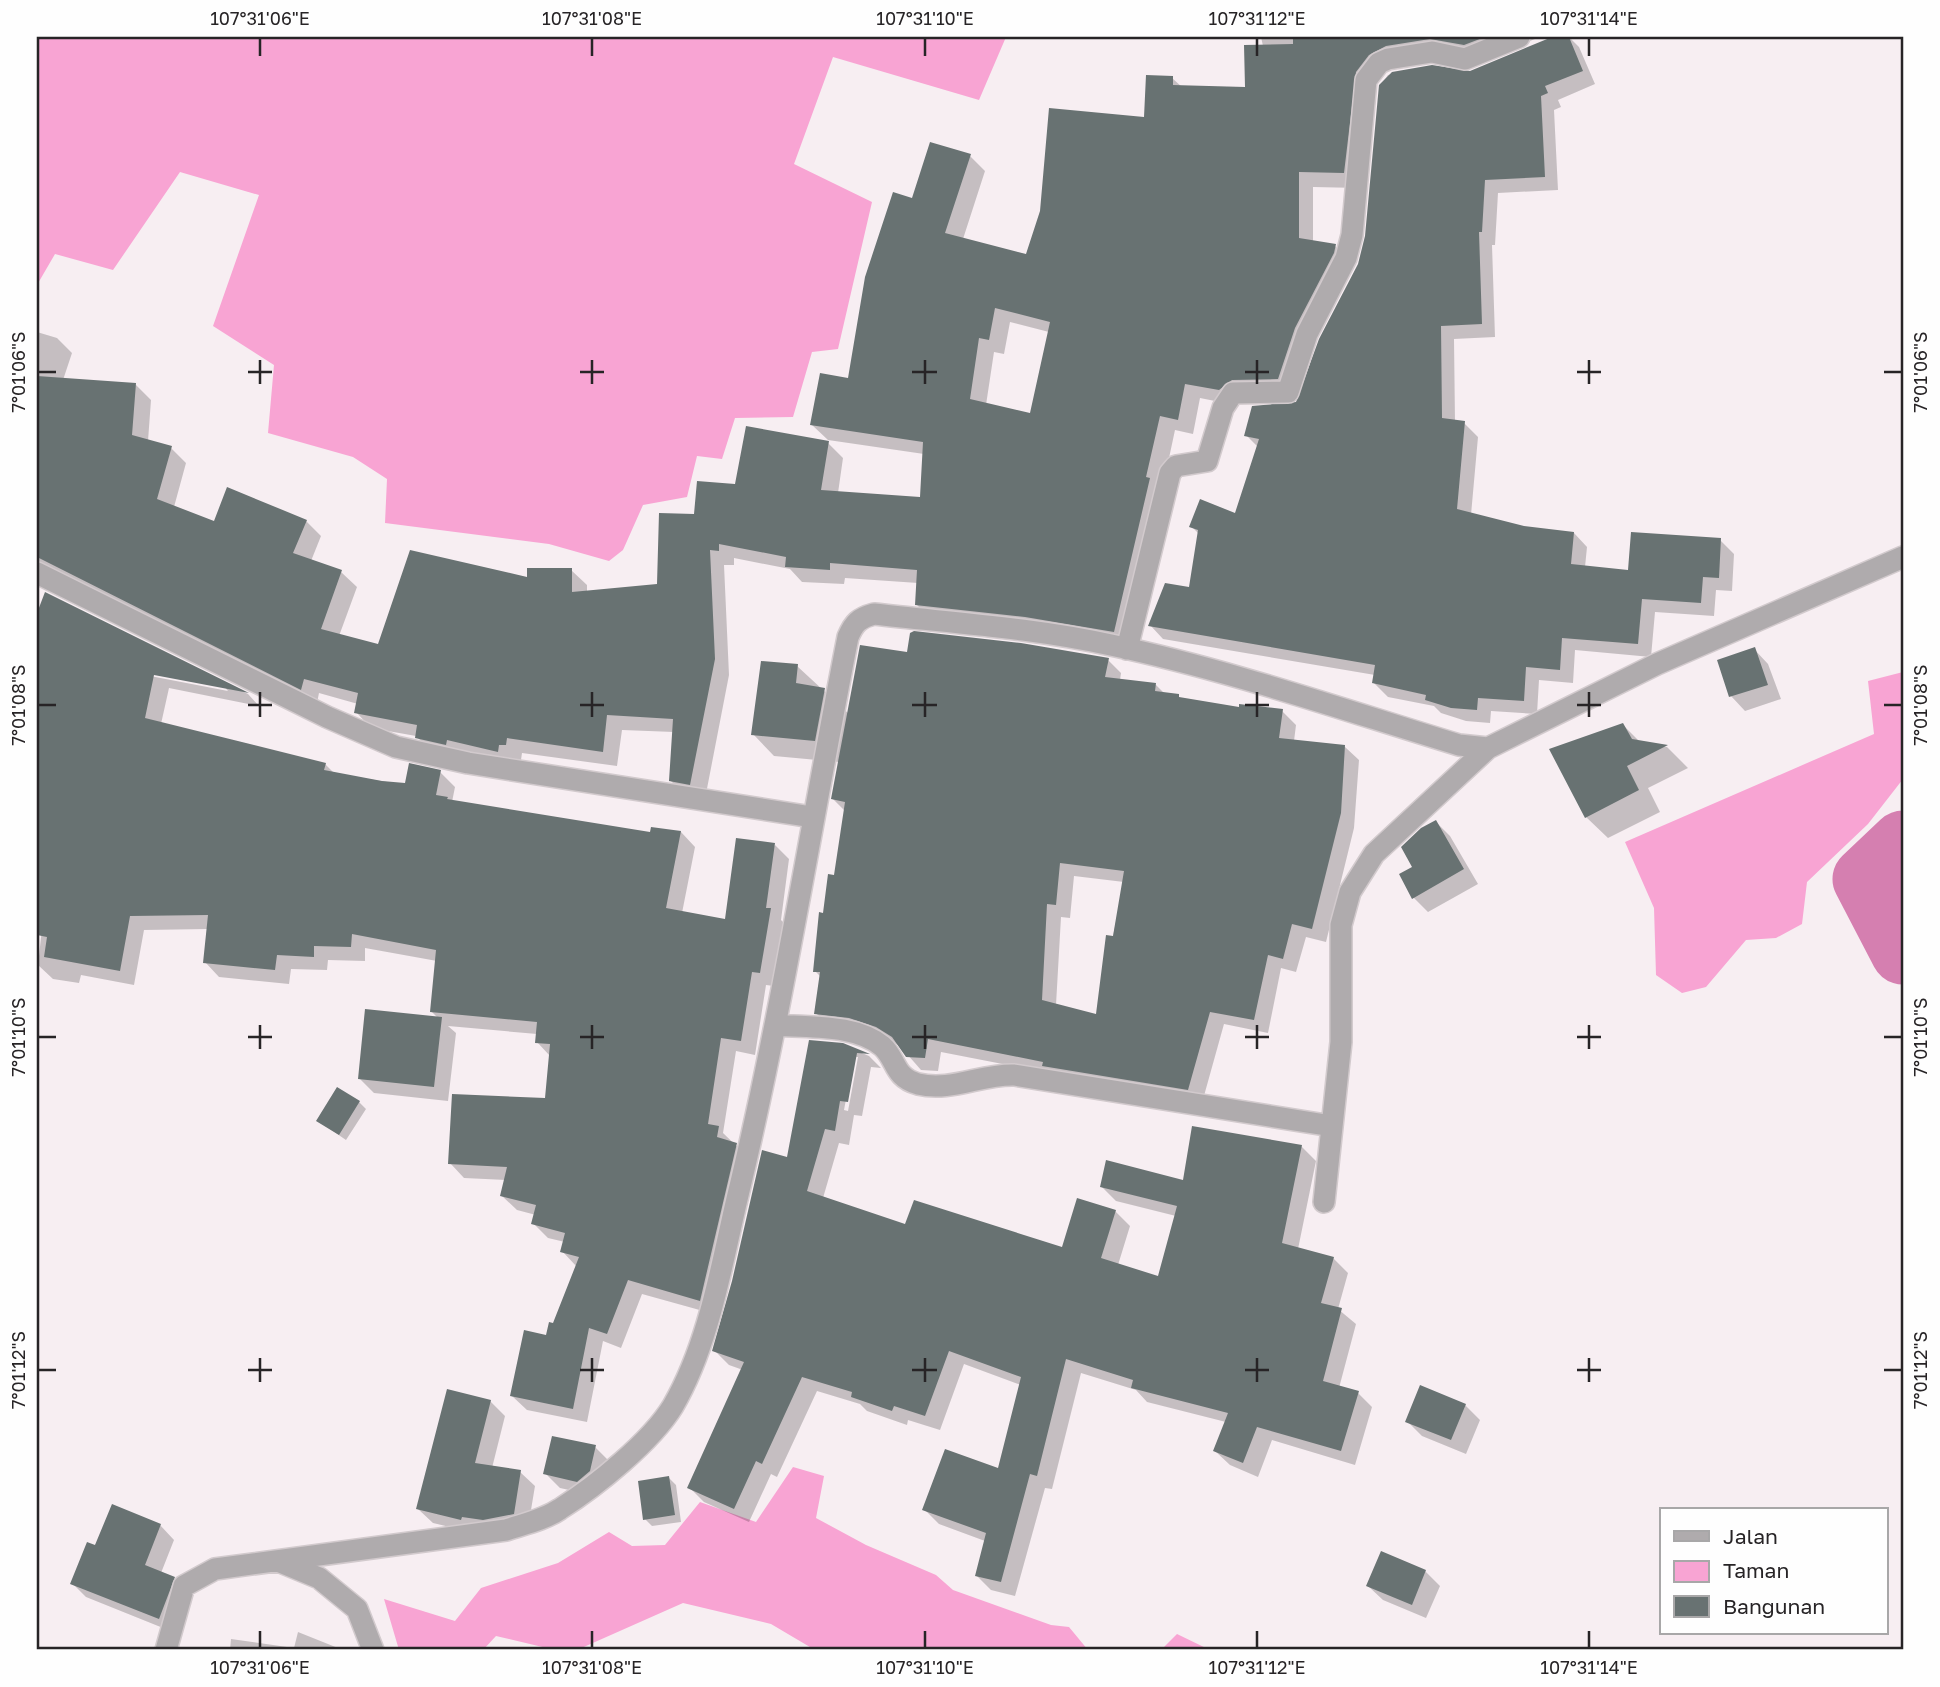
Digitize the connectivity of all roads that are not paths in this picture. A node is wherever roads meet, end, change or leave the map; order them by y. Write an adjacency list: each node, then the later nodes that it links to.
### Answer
1 (1519, 37): 4 (street)
2 (1903, 557): 5 (street)
3 (37, 573): 6 (street)
4 (1127, 649): 5 (street); 6 (street)
5 (1488, 748): 8 (street)
6 (812, 817): 7 (street)
7 (777, 1025): 8 (street); 10 (street)
8 (1332, 1126): 9 (street)
9 (1324, 1202)
10 (276, 1561): 11 (street); 12 (street)
11 (166, 1650)
12 (373, 1650)

